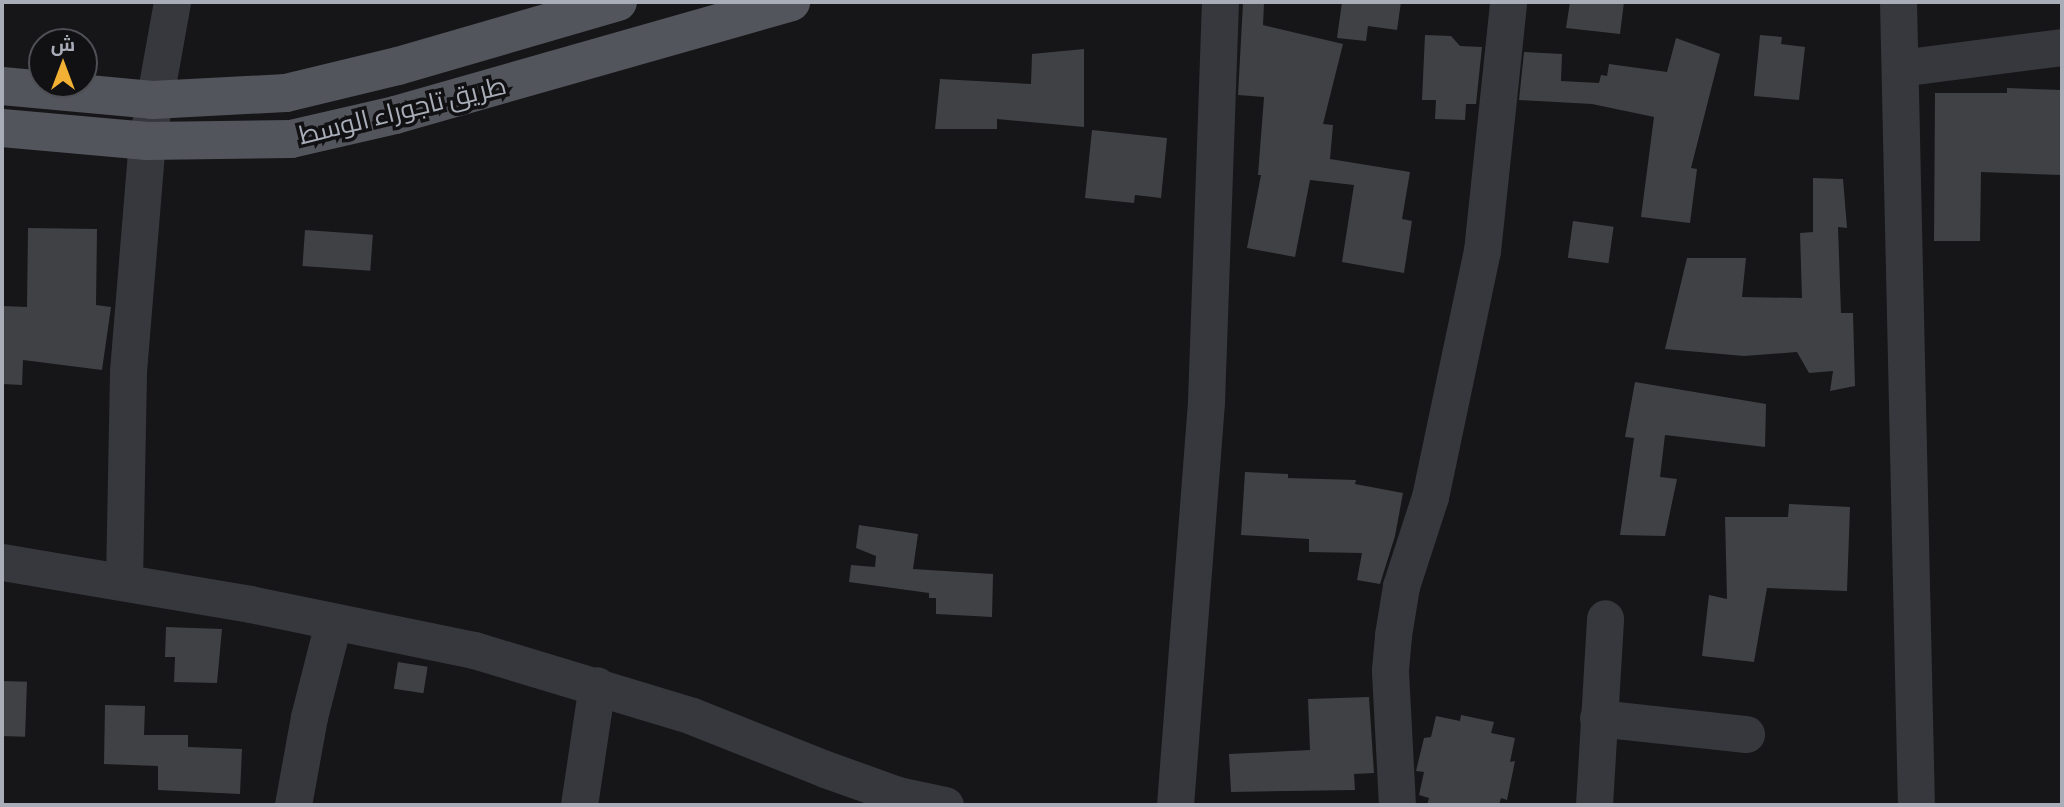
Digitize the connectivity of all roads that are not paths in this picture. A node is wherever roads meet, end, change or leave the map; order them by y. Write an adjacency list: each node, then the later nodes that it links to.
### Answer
1 (172, 2): 10 (street)
2 (618, 2): 10 (main road)
3 (791, 2): 12 (main road, طريق تاجوراء الوسط)
4 (1220, 2): 24 (street)
5 (1508, 2): 25 (street)
6 (1898, 2): 8 (street)
7 (2062, 47): 8 (street)
8 (1900, 68): 27 (street)
9 (2, 86): 10 (main road)
10 (152, 100): 12 (street)
11 (2, 128): 12 (main road, طريق تاجوراء الوسط)
12 (147, 141): 14 (street)
13 (2, 562): 14 (street)
14 (124, 581): 16 (street)
15 (1605, 618): 18 (street)
16 (333, 623): 17 (street); 21 (street)
17 (597, 685): 20 (street); 22 (street)
18 (1598, 718): 19 (street); 26 (street)
19 (1746, 734)
20 (898, 800): 23 (street)
21 (293, 805)
22 (579, 805)
23 (944, 805)
24 (1175, 805)
25 (1397, 805)
26 (1594, 805)
27 (1916, 805)

